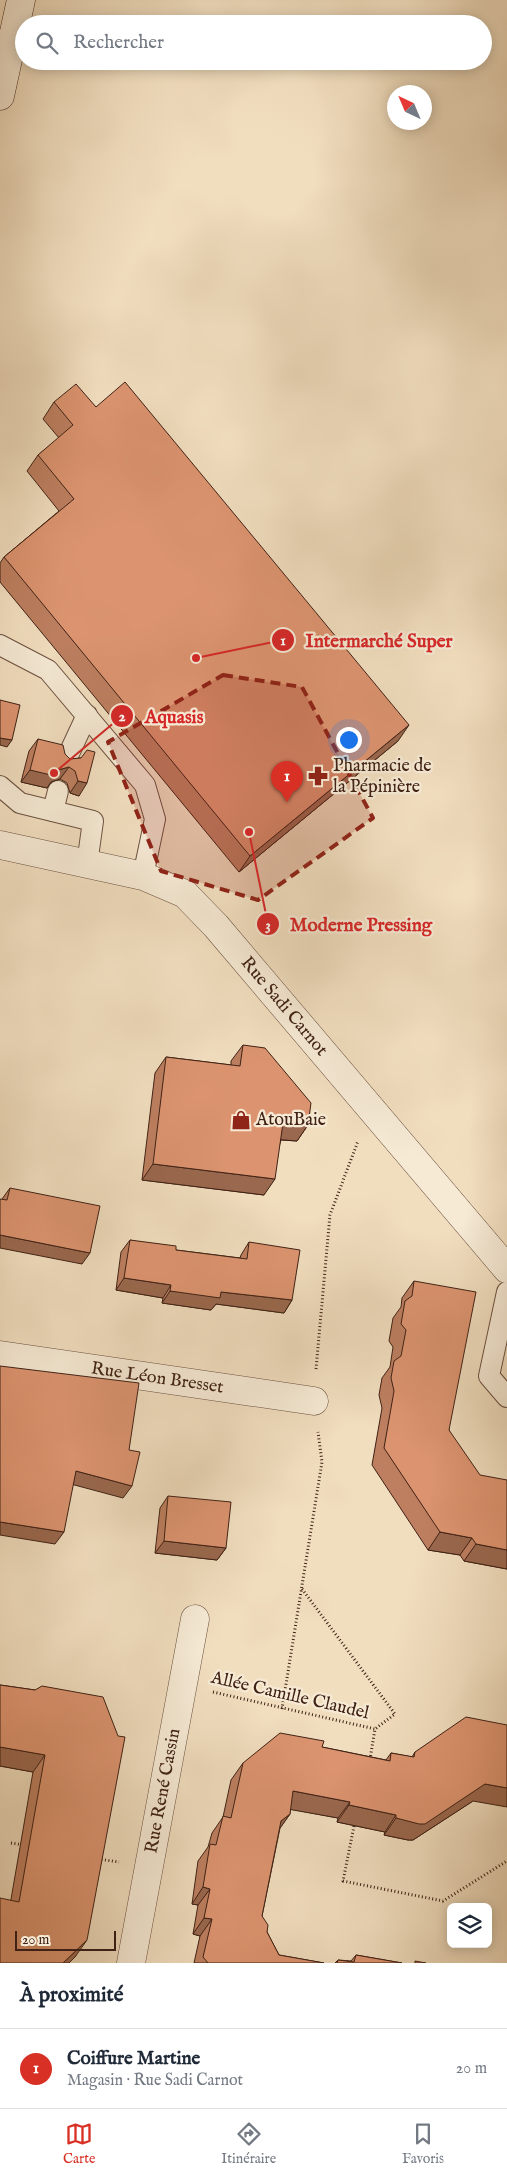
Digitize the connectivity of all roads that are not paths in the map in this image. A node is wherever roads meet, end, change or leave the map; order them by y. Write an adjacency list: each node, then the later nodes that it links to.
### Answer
1 (21, 0): 2 (street)
2 (18, 15)
3 (15, 27): 4 (street)
4 (0, 96)
5 (0, 645): 6 (lane)
6 (87, 715): 7 (lane); 13 (lane)
7 (66, 760)
8 (0, 786): 10 (lane)
9 (58, 791): 10 (lane)
10 (53, 811): 12 (lane)
11 (0, 845): 12 (street, Rue Sadi Carnot)
12 (87, 864): 13 (street, Rue Sadi Carnot)
13 (144, 876): 14 (street, Rue Sadi Carnot)
14 (507, 1269)
15 (507, 1292): 17 (lane)
16 (0, 1355): 18 (street, Rue Léon Bresset)
17 (507, 1397)
18 (314, 1401)
19 (195, 1619): 20 (street, Rue René Cassin)
20 (131, 1963)

